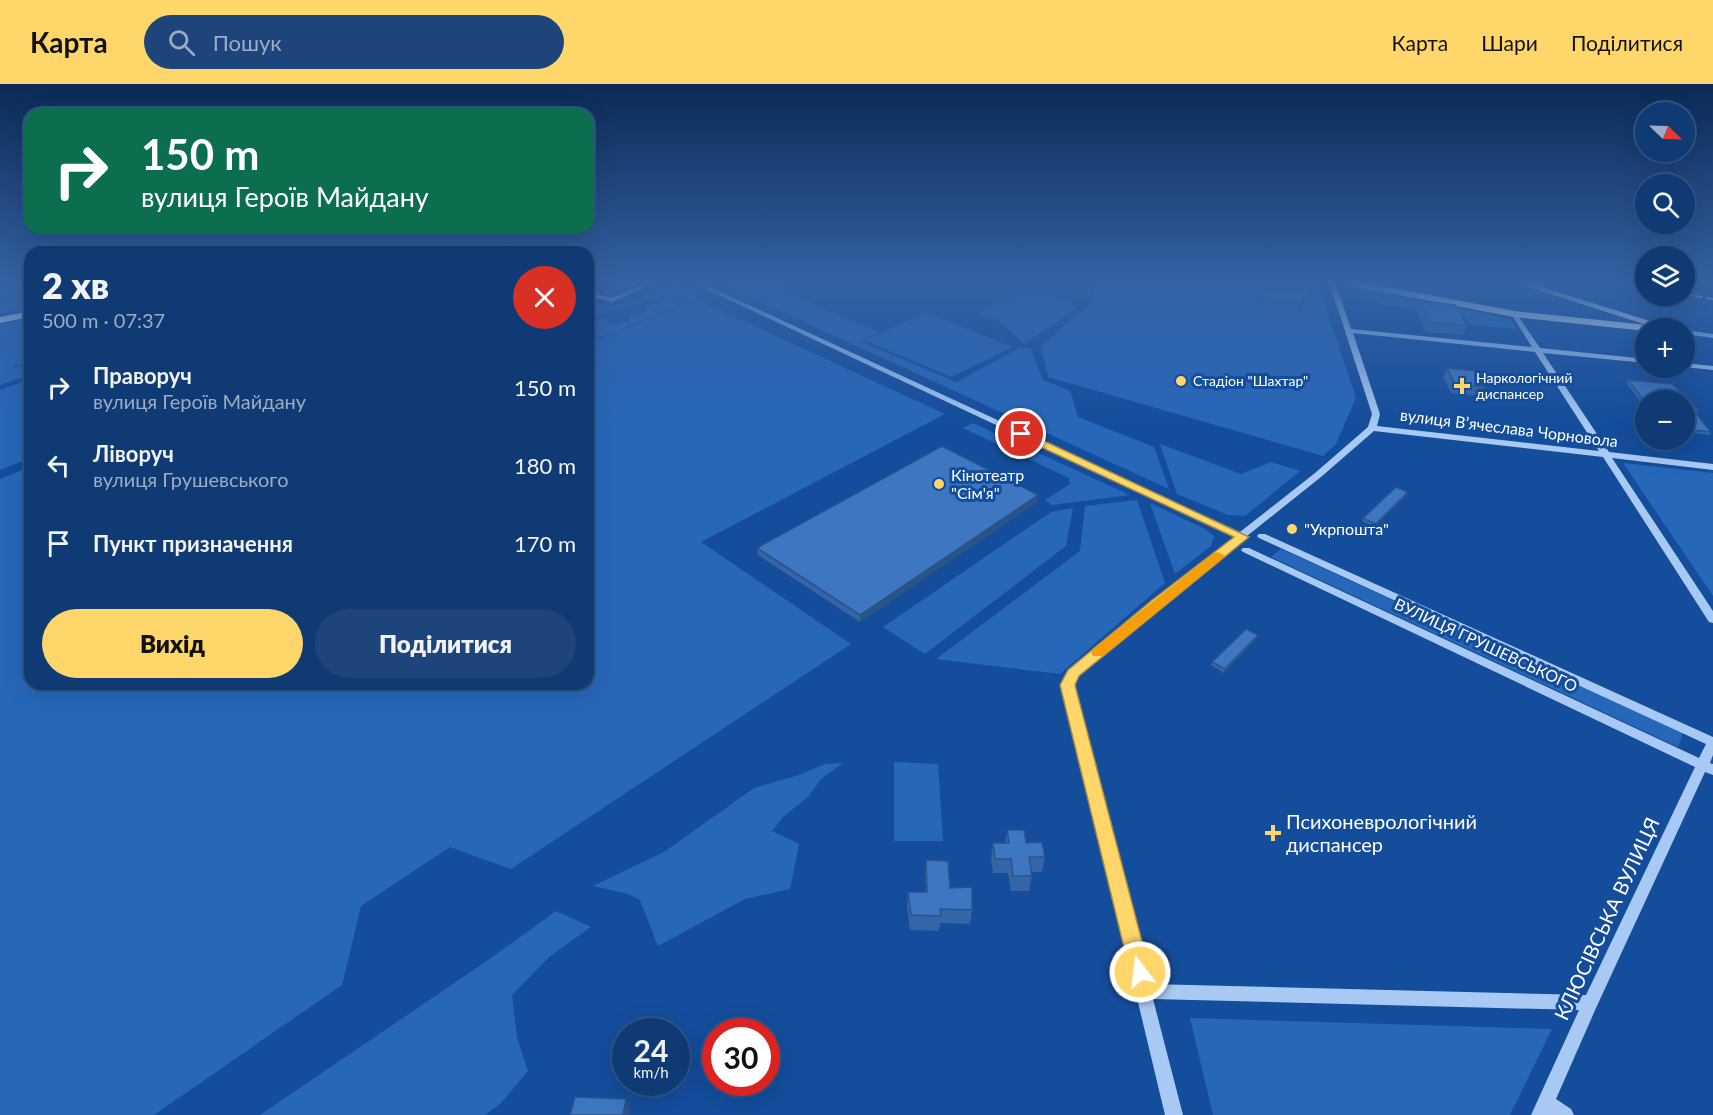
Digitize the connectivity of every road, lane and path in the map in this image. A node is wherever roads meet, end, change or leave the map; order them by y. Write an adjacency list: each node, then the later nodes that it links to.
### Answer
1 (798, 330): 14 (street)
2 (1525, 330): 6 (street)
3 (1349, 331): 6 (street); 10 (street)
4 (1695, 334): 5 (street)
5 (1713, 336)
6 (1538, 350): 7 (street); 11 (street)
7 (1635, 360)
8 (1695, 366): 9 (street)
9 (1713, 368)
10 (1372, 428): 11 (street, вулиця Вʼячеслава Чорновола); 14 (street)
11 (1606, 455): 12 (street, вулиця Вʼячеслава Чорновола); 16 (street)
12 (1713, 467)
13 (1262, 536): 17 (street, ВУЛИЦЯ ГРУШЕВСЬКОГО)
14 (1243, 537): 19 (street)
15 (1246, 550): 18 (street, ВУЛИЦЯ ГРУШЕВСЬКОГО)
16 (1713, 619)
17 (1713, 742): 18 (street, КЛЮСІВСЬКА ВУЛИЦЯ)
18 (1708, 767): 20 (street, КЛЮСІВСЬКА ВУЛИЦЯ)
19 (1144, 991): 20 (street); 22 (street)
20 (1590, 1003): 21 (street, КЛЮСІВСЬКА ВУЛИЦЯ)
21 (1543, 1108): 23 (street)
22 (1174, 1115)
23 (1565, 1115)

